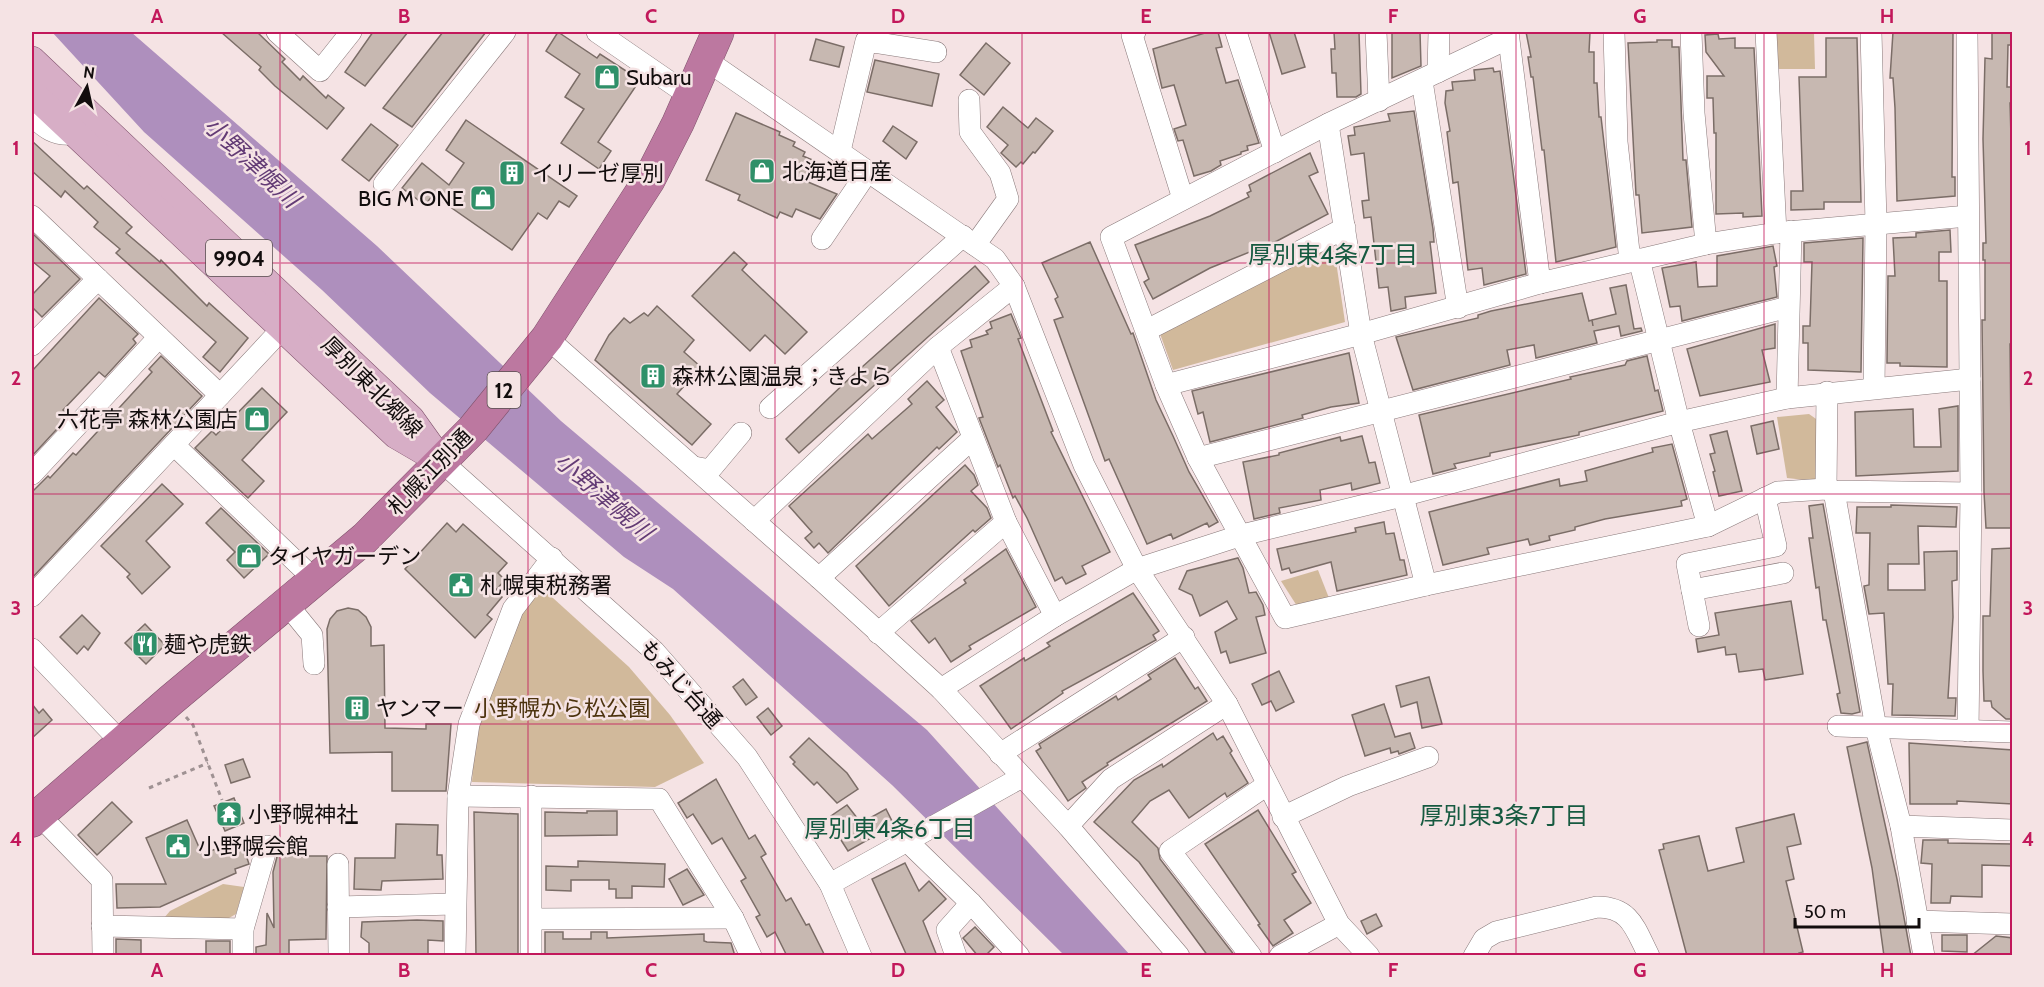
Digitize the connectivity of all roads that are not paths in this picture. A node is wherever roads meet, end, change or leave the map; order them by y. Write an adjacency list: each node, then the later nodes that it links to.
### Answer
1 (277, 32): 2 (street)
2 (351, 32)
3 (505, 32): 30 (street)
4 (597, 32): 21 (street)
5 (718, 32): 18 (highway, 札幌江別通 / 12)
6 (1135, 32): 31 (street)
7 (1236, 32): 28 (street)
8 (1376, 32): 23 (street)
9 (1439, 32): 19 (street)
10 (1614, 32): 40 (street)
11 (1691, 32): 39 (street)
12 (1766, 32): 36 (street)
13 (1871, 32): 34 (street)
14 (1967, 32): 33 (street)
15 (1508, 35): 19 (street); 42 (street)
16 (936, 52): 27 (street)
17 (32, 60): 67 (main road, 厚別東北郷線 / 9904)
18 (706, 60): 21 (highway, 札幌江別通 / 12); 27 (street)
19 (1430, 77): 23 (street); 45 (street)
20 (32, 93): 26 (main road, 厚別東北郷線 / 9904)
21 (690, 96): 52 (highway, 札幌江別通 / 12)
22 (969, 100): 38 (street)
23 (1379, 101): 25 (street)
24 (32, 116): 26 (street)
25 (1328, 124): 28 (street); 35 (street)
26 (73, 134): 46 (main road, 厚別東北郷線 / 9904)
27 (840, 152): 29 (street)
28 (1275, 152): 31 (street)
29 (868, 171): 37 (street); 38 (street)
30 (384, 184)
31 (1183, 199): 47 (street)
32 (32, 216): 41 (street)
33 (1968, 216): 34 (street); 54 (street)
34 (1876, 223): 36 (street); 56 (street)
35 (1345, 228): 47 (street); 48 (street)
36 (1784, 232): 39 (street); 44 (street)
37 (822, 239)
38 (969, 241): 43 (street); 60 (street)
39 (1706, 244): 40 (street)
40 (1635, 260): 42 (street); 50 (street)
41 (98, 279): 49 (street); 51 (street)
42 (1540, 283): 45 (street)
43 (1014, 286): 53 (street); 79 (street)
44 (1788, 307): 50 (street); 59 (street)
45 (1458, 308): 48 (street)
46 (282, 329): 58 (street); 67 (main road, 厚別東北郷線 / 9904)
47 (1147, 330): 55 (street)
48 (1361, 334): 55 (street); 61 (street)
49 (159, 337): 58 (street); 69 (street)
50 (1658, 339): 61 (street); 62 (street)
51 (32, 343)
52 (542, 345): 67 (highway, 札幌江別通 / 12); 68 (street)
53 (938, 347): 64 (street); 74 (street)
54 (1970, 378): 56 (street); 71 (street)
55 (1166, 385): 66 (street)
56 (1874, 388): 57 (street)
57 (1827, 392): 59 (street); 70 (street)
58 (220, 395): 65 (street)
59 (1787, 398): 62 (street)
60 (770, 408)
61 (1382, 412): 66 (street); 72 (street)
62 (1679, 422): 72 (street); 76 (street)
63 (741, 433): 68 (street)
64 (973, 438): 75 (street); 81 (street)
65 (174, 445): 82 (street); 85 (street)
66 (1198, 458): 77 (street)
67 (441, 461): 78 (street, もみじ台通); 82 (highway, 札幌江別通 / 12)
68 (693, 467): 74 (street)
69 (32, 474)
70 (1830, 490): 71 (street); 73 (street); 96 (street)
71 (1971, 493): 97 (street)
72 (1402, 496): 77 (street); 83 (street)
73 (1765, 498): 76 (street); 84 (street)
74 (754, 520): 81 (street)
75 (1006, 522): 87 (street); 89 (street)
76 (1708, 526): 83 (street)
77 (1242, 535): 79 (street); 83 (street)
78 (552, 558): 104 (street); 114 (street, もみじ台通)
79 (1137, 569): 87 (street); 90 (street)
80 (1783, 573): 84 (street)
81 (819, 578): 89 (street)
82 (315, 580): 86 (highway, 札幌江別通 / 12)
83 (1426, 585)
84 (1692, 590): 88 (street)
85 (32, 596)
86 (286, 603): 92 (street); 99 (highway, 札幌江別通 / 12)
87 (1056, 616): 93 (street)
88 (1700, 626)
89 (878, 633): 93 (street)
90 (1184, 637): 94 (street); 100 (street)
91 (32, 650): 99 (street)
92 (314, 664)
93 (941, 689): 100 (street)
94 (1227, 704): 103 (street); 108 (street)
95 (1838, 726): 96 (street)
96 (1876, 728): 97 (street); 109 (street)
97 (1968, 731): 98 (street)
98 (2013, 732)
99 (121, 742): 107 (highway, 札幌江別通 / 12)
100 (1000, 754): 102 (street)
101 (1428, 757): 106 (street)
102 (1022, 777): 108 (street); 111 (street)
103 (1267, 785): 106 (street); 135 (street)
104 (458, 796): 105 (street); 116 (street)
105 (531, 796): 118 (street); 119 (street)
106 (1283, 817): 121 (street)
107 (35, 818): 123 (street)
108 (1068, 826): 134 (street)
109 (1900, 826): 110 (street); 120 (street)
110 (2013, 830)
111 (908, 842): 114 (street); 115 (street)
112 (267, 846): 124 (street)
113 (338, 864): 117 (street)
114 (831, 884): 131 (street, もみじ台通)
115 (971, 903): 132 (street); 133 (street)
116 (455, 904): 117 (street); 128 (street)
117 (338, 907): 127 (street)
118 (733, 918): 119 (street); 130 (street)
119 (531, 919): 129 (street)
120 (1917, 921): 122 (street); 140 (street)
121 (1339, 924): 136 (street); 137 (street)
122 (2013, 924)
123 (102, 926): 124 (street); 125 (street)
124 (243, 929): 126 (street)
125 (103, 956)
126 (243, 956)
127 (339, 956)
128 (455, 956)
129 (531, 956)
130 (751, 956)
131 (861, 956)
132 (956, 956)
133 (1019, 956)
134 (1179, 956)
135 (1251, 956)
136 (1280, 956)
137 (1369, 956)
138 (1474, 956): 139 (street)
139 (1648, 956)
140 (1924, 956)

